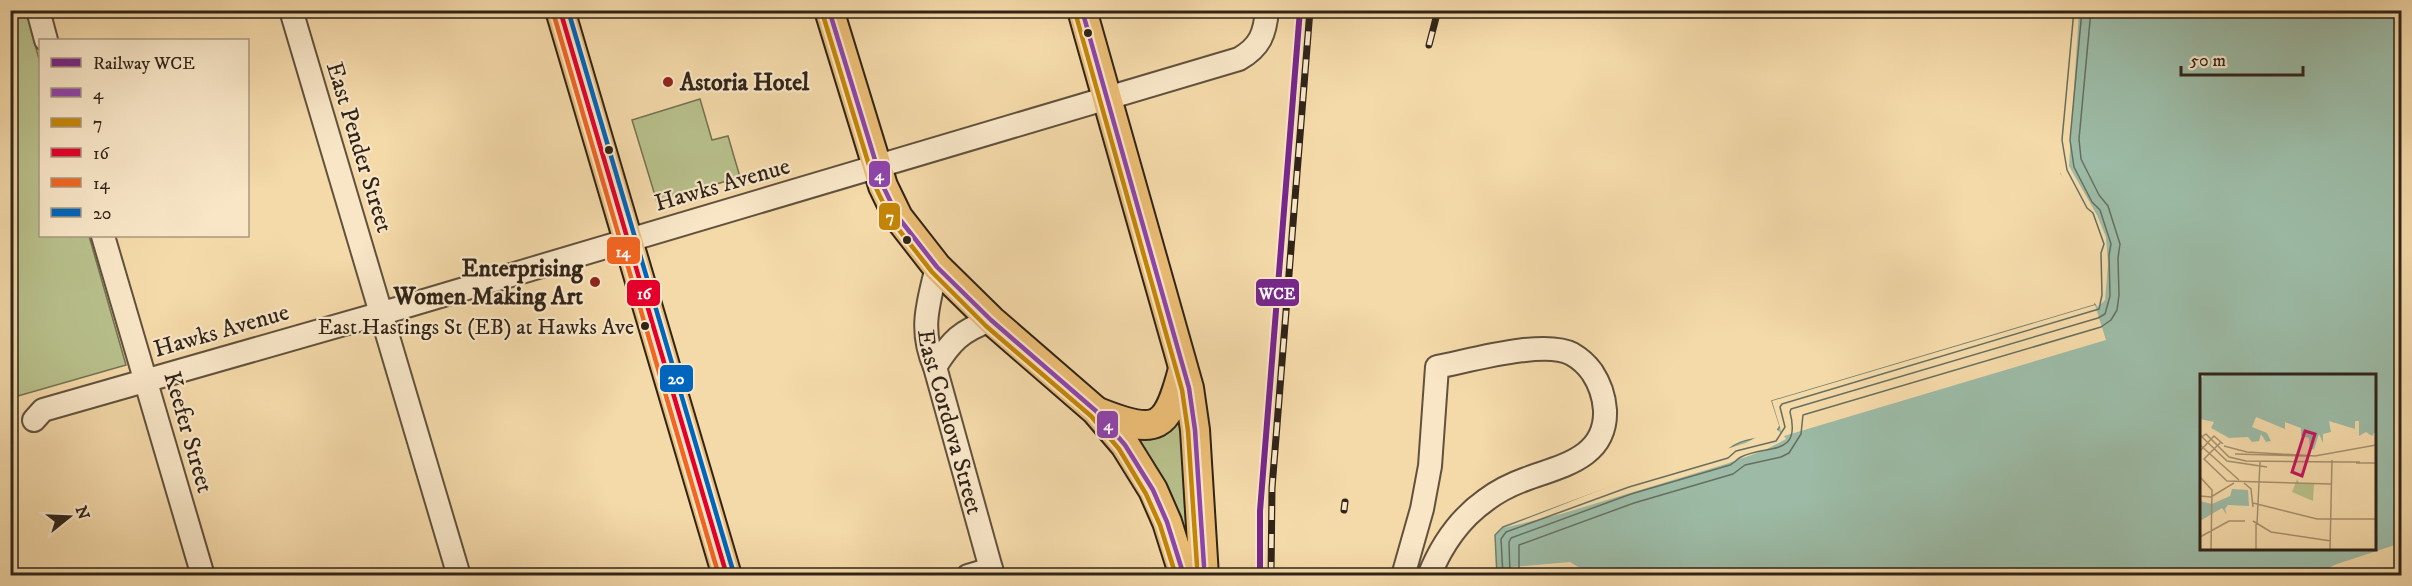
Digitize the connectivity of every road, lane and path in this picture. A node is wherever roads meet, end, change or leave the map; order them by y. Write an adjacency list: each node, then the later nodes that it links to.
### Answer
1 (38, 10): 7 (street)
2 (291, 10): 13 (street, East Pender Street)
3 (560, 10): 11 (main road)
4 (829, 10): 9 (main road)
5 (1082, 10): 8 (main road)
6 (1267, 10): 8 (street, Hawks Avenue)
7 (46, 39)
8 (1108, 98): 9 (street, Hawks Avenue); 15 (main road)
9 (876, 166): 11 (street, Hawks Avenue); 12 (main road)
10 (103, 237): 17 (street, Keefer Street)
11 (628, 239): 13 (street, Hawks Avenue); 23 (main road)
12 (937, 267): 14 (main road); 16 (street, East Cordova Street)
13 (381, 313): 17 (street, Hawks Avenue); 22 (street, East Pender Street)
14 (991, 320): 16 (street); 18 (main road)
15 (1184, 366): 18 (main road); 26 (main road)
16 (935, 367): 20 (street, East Cordova Street)
17 (146, 380): 19 (street, Hawks Avenue); 21 (street, Keefer Street)
18 (1096, 411): 25 (main road)
19 (34, 420)
20 (992, 572): 24 (street)
21 (203, 576)
22 (459, 576)
23 (727, 576)
24 (968, 576)
25 (1184, 576)
26 (1204, 576)
27 (1403, 576): 28 (street)
28 (1429, 576)

